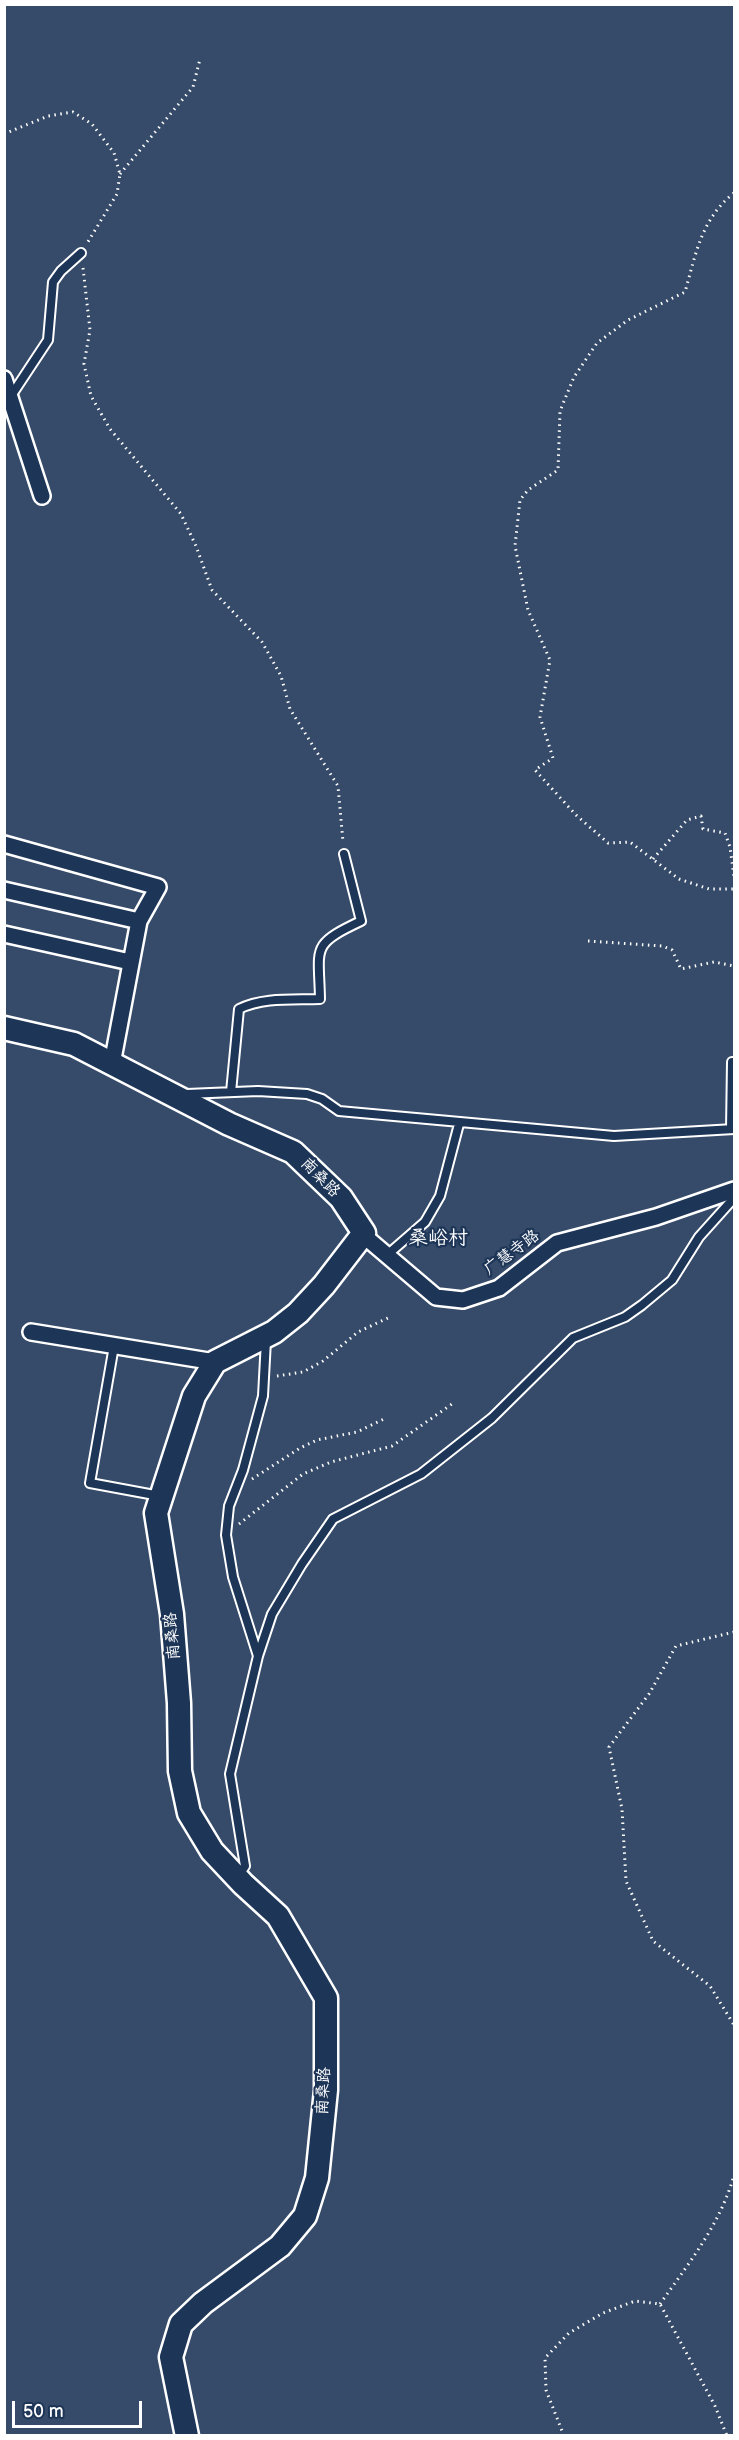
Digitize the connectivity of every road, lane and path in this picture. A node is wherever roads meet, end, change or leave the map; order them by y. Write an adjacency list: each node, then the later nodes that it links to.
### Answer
1 (201, 58): 3 (path)
2 (4, 134): 3 (path)
3 (120, 174): 5 (path)
4 (735, 193): 11 (path)
5 (81, 254): 7 (lane); 10 (path)
6 (4, 379): 7 (street)
7 (10, 397): 8 (street)
8 (42, 496)
9 (4, 844): 15 (street)
10 (344, 854): 23 (lane)
11 (653, 859): 12 (path); 13 (path)
12 (735, 877)
13 (735, 889)
14 (4, 890): 15 (street)
15 (139, 921): 18 (street)
16 (4, 934): 18 (street)
17 (588, 941): 19 (path)
18 (130, 962): 22 (street)
19 (735, 966)
20 (4, 1028): 22 (street, 南桑路)
21 (735, 1062): 26 (lane)
22 (112, 1064): 24 (street, 南桑路)
23 (231, 1092): 24 (lane); 25 (lane)
24 (170, 1095): 29 (street, 南桑路)
25 (459, 1124): 26 (lane); 30 (lane)
26 (733, 1129)
27 (735, 1190): 30 (street, 广慧寺路)
28 (735, 1198): 43 (lane)
29 (364, 1233): 30 (street, 广慧寺路); 33 (street)
30 (387, 1255)
31 (390, 1317): 36 (path)
32 (31, 1332): 34 (street)
33 (266, 1336): 35 (street); 36 (lane)
34 (114, 1346): 35 (street); 40 (lane)
35 (215, 1362): 40 (street, 南桑路)
36 (264, 1378): 39 (lane)
37 (452, 1404): 41 (path)
38 (386, 1418): 39 (path)
39 (235, 1490): 41 (lane)
40 (161, 1496): 44 (street, 南桑路)
41 (226, 1534): 43 (lane)
42 (735, 1632): 45 (path)
43 (258, 1656): 44 (lane)
44 (237, 1878): 48 (street, 南桑路)
45 (735, 2025)
46 (735, 2175): 47 (path)
47 (660, 2304): 49 (path); 50 (path)
48 (187, 2436)
49 (564, 2436)
50 (727, 2436)

